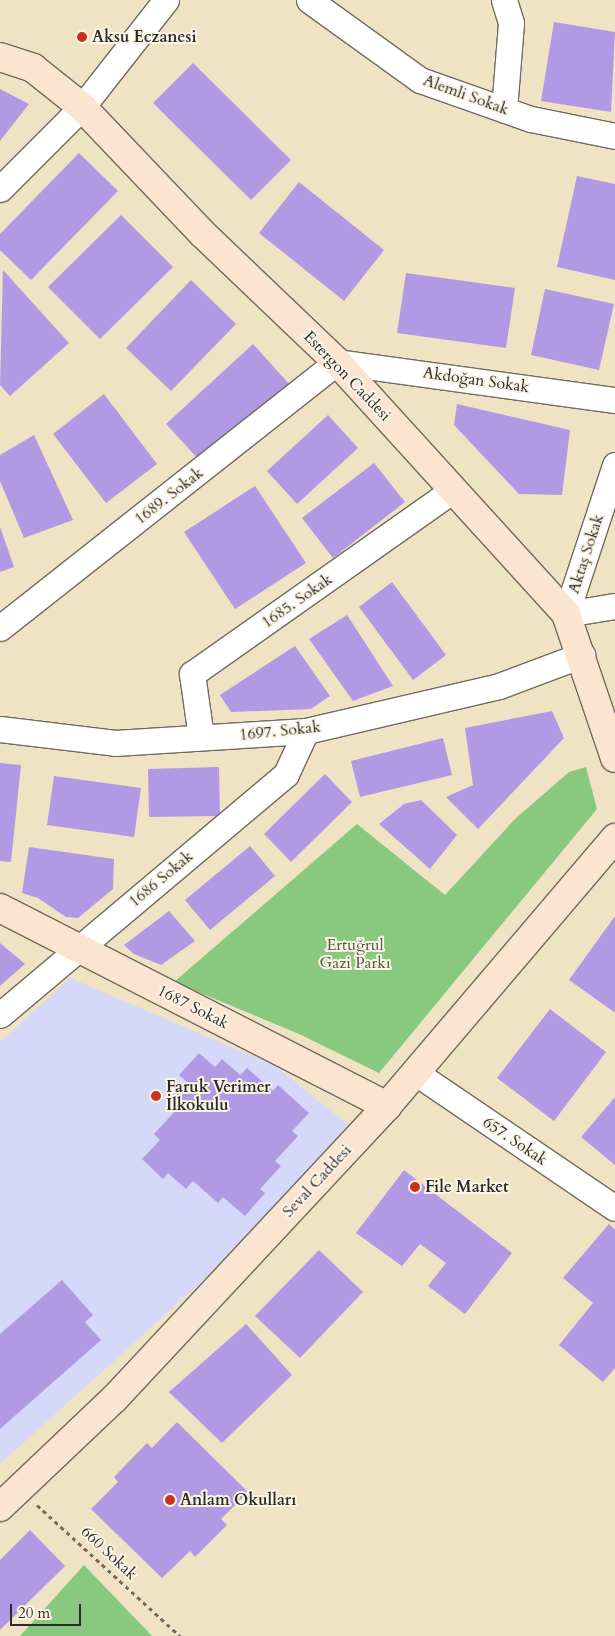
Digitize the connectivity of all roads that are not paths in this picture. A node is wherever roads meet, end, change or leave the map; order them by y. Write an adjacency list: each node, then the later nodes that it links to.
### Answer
1 (166, 0): 5 (street)
2 (309, 0): 6 (street, Alemli Sokak)
3 (504, 0): 6 (street)
4 (0, 57): 5 (street, Estergon Caddesi)
5 (82, 107): 8 (street); 9 (street, Estergon Caddesi)
6 (504, 110): 7 (street, Alemli Sokak)
7 (615, 136)
8 (0, 189)
9 (337, 362): 10 (street, Akdoğan Sokak); 12 (street, Estergon Caddesi); 15 (street, 1689. Sokak)
10 (615, 400)
11 (615, 465): 14 (street, Aktaş Sokak)
12 (453, 490): 14 (street, Estergon Caddesi); 19 (street, 1685. Sokak)
13 (615, 606): 14 (street)
14 (566, 614): 16 (street, Estergon Caddesi)
15 (0, 628)
16 (582, 655): 18 (street, 1697. Sokak); 20 (street, Estergon Caddesi)
17 (0, 729): 19 (street, 1697. Sokak)
18 (306, 731): 19 (street, 1697. Sokak); 23 (street, 1686 Sokak)
19 (202, 738)
20 (615, 758)
21 (615, 838): 25 (street, Seval Caddesi)
22 (0, 908): 23 (street, 1687 Sokak)
23 (76, 950): 24 (street, 1686 Sokak); 26 (street, 1687 Sokak)
24 (0, 1015)
25 (416, 1073): 26 (street, Seval Caddesi); 27 (street, 657. Sokak)
26 (387, 1106): 28 (street, Seval Caddesi)
27 (615, 1208)
28 (0, 1507)

